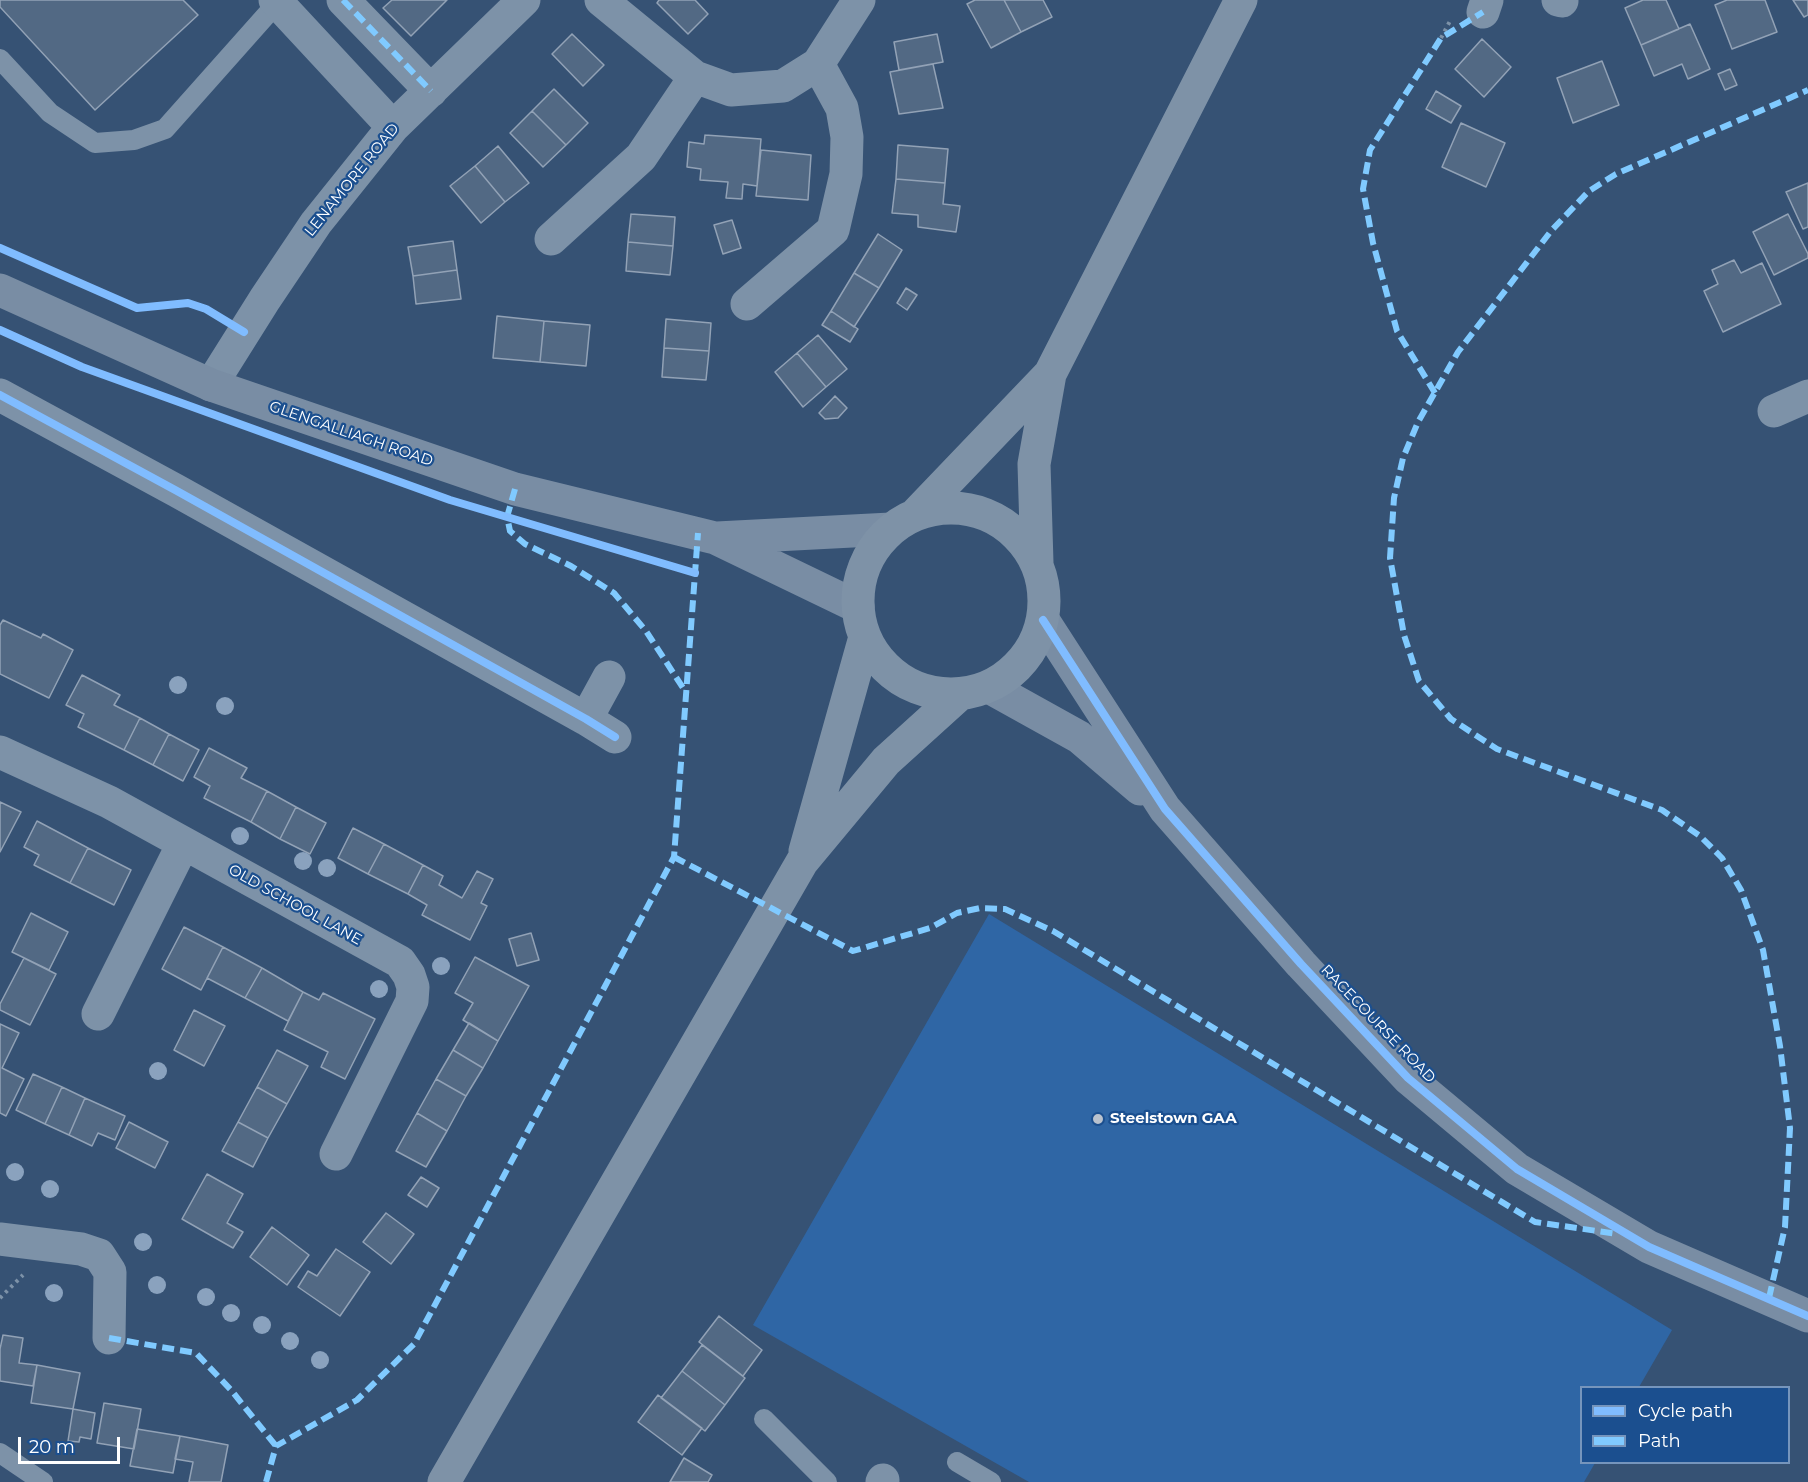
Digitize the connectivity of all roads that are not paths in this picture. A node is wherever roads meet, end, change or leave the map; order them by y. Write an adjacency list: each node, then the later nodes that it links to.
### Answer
1 (343, 0): 10 (street)
2 (524, 0): 10 (street, LENAMORE ROAD)
3 (602, 0): 9 (street)
4 (859, 0): 8 (street)
5 (1241, 0): 15 (highway)
6 (276, 1): 7 (lane); 11 (street)
7 (0, 59)
8 (818, 64): 9 (street); 14 (street)
9 (695, 77): 12 (street)
10 (431, 91): 11 (street, LENAMORE ROAD)
11 (393, 127): 16 (street, LENAMORE ROAD)
12 (552, 239)
13 (0, 290): 16 (street, GLENGALLIAGH ROAD)
14 (747, 304)
15 (1050, 374): 20 (highway); 22 (highway)
16 (211, 385): 21 (street, GLENGALLIAGH ROAD)
17 (0, 395): 27 (street)
18 (1808, 396): 19 (street)
19 (1774, 411)
20 (904, 522): 21 (street, GLENGALLIAGH ROAD); 22 (highway); 24 (highway)
21 (716, 538): 24 (street, GLENGALLIAGH ROAD)
22 (1037, 563): 23 (highway)
23 (1043, 620): 26 (highway); 30 (street, RACECOURSE ROAD)
24 (861, 622): 26 (highway); 32 (highway)
25 (609, 677): 27 (street)
26 (975, 691): 30 (street, RACECOURSE ROAD); 32 (highway)
27 (586, 719): 28 (street)
28 (615, 737)
29 (0, 752): 31 (street, OLD SCHOOL LANE)
30 (1165, 809): 36 (street, RACECOURSE ROAD)
31 (183, 844): 33 (street); 34 (street, OLD SCHOOL LANE)
32 (802, 862): 42 (highway)
33 (98, 1014)
34 (336, 1154)
35 (0, 1239): 37 (street)
36 (1808, 1316)
37 (109, 1338)
38 (764, 1419): 43 (lane)
39 (0, 1453): 41 (lane)
40 (957, 1462): 44 (lane)
41 (43, 1482)
42 (444, 1482)
43 (827, 1482)
44 (991, 1482)

